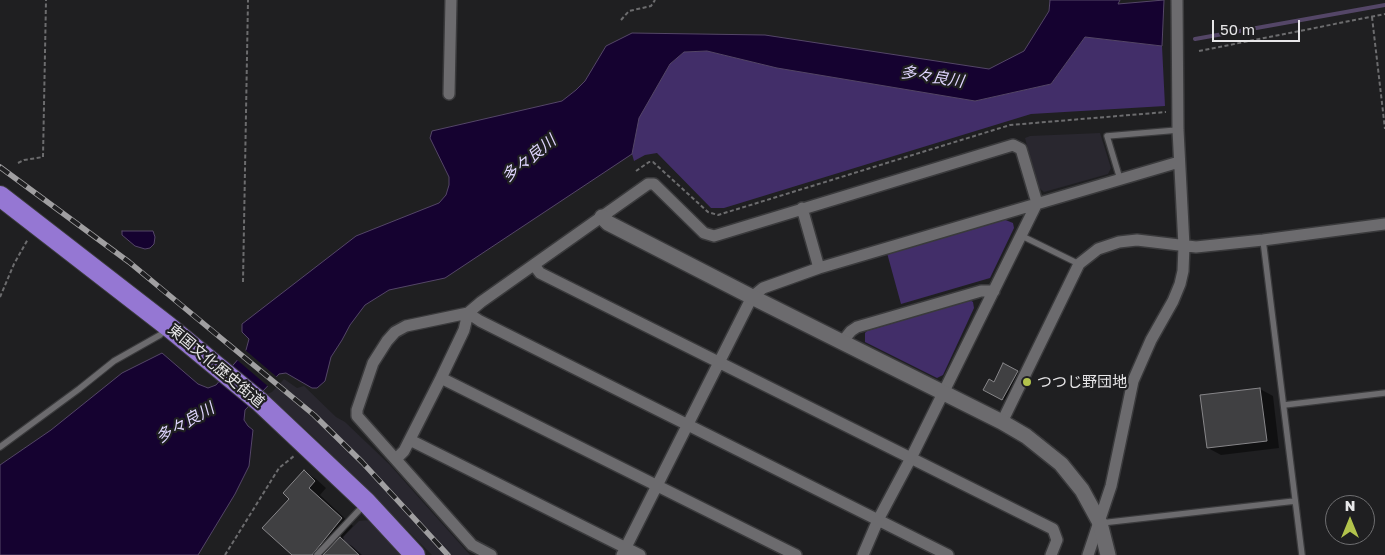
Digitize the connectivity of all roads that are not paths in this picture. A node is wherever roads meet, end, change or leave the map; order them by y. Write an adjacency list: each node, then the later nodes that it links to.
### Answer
1 (451, 0): 3 (street)
2 (1177, 0): 4 (street)
3 (449, 94)
4 (1178, 130): 5 (street); 6 (lane)
5 (1179, 162): 6 (street); 14 (street)
6 (1120, 179): 8 (street)
7 (0, 196): 21 (highway, 東国文化歴史街道)
8 (1037, 203): 9 (street); 12 (street); 17 (street)
9 (802, 208): 10 (street); 17 (street)
10 (602, 217): 16 (street); 19 (street)
11 (1385, 224): 13 (street)
12 (1022, 236): 15 (lane); 18 (street)
13 (1263, 240): 14 (street); 27 (lane)
14 (1184, 246): 15 (street); 38 (street)
15 (1079, 264): 28 (street)
16 (534, 265): 20 (street); 23 (street)
17 (820, 268): 19 (street)
18 (994, 291): 22 (street); 25 (street)
19 (752, 297): 22 (street); 23 (street)
20 (468, 313): 24 (street); 29 (street); 33 (street)
21 (169, 327): 31 (lane); 36 (highway, 東国文化歴史街道)
22 (842, 342): 25 (street)
23 (720, 362): 29 (street); 32 (street)
24 (441, 378): 30 (street); 34 (street)
25 (943, 393): 28 (street); 32 (street)
26 (1385, 393): 27 (lane)
27 (1284, 405): 35 (lane)
28 (1002, 422): 38 (street)
29 (688, 425): 34 (street); 37 (street)
30 (410, 440): 33 (street); 39 (street)
31 (0, 447)
32 (911, 458): 37 (street); 47 (street)
33 (396, 459): 42 (street)
34 (656, 486): 39 (street); 44 (street)
35 (1296, 501): 38 (lane); 50 (lane)
36 (366, 502): 40 (lane); 41 (highway, 東国文化歴史街道)
37 (878, 520): 45 (street); 46 (street)
38 (1100, 523): 48 (street); 49 (street)
39 (624, 551): 43 (street)
40 (317, 555)
41 (415, 555)
42 (491, 555)
43 (640, 555)
44 (796, 555)
45 (863, 555)
46 (948, 555)
47 (1051, 555)
48 (1088, 555)
49 (1108, 555)
50 (1302, 555)

